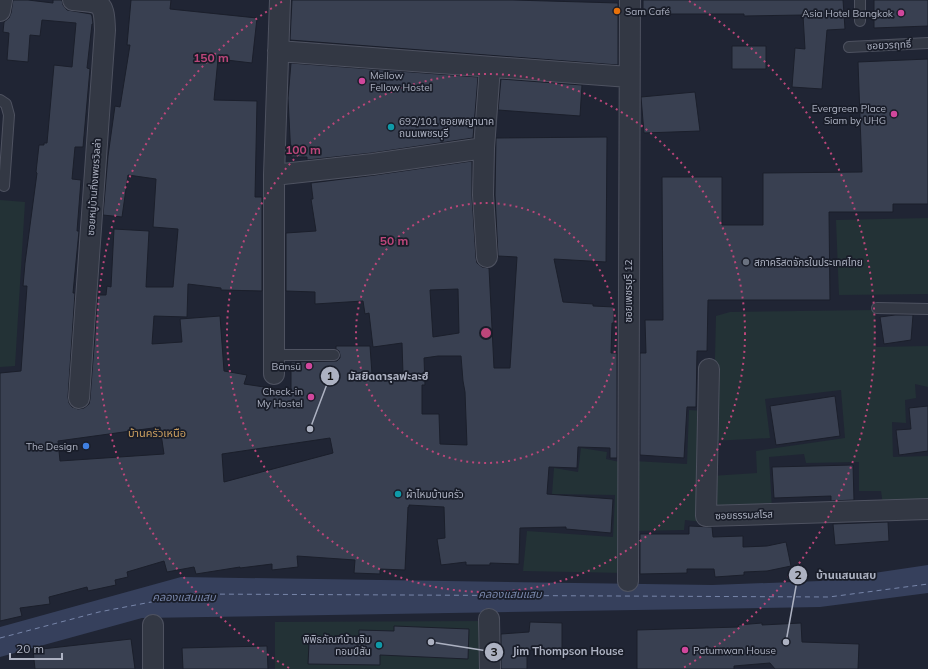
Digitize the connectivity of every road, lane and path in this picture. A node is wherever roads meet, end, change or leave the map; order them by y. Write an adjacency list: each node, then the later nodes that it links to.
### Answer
1 (2, 0): 6 (street)
2 (73, 0): 23 (street, ซอยหมู่บ้านกิ่งเพชรวิลล่า)
3 (280, 0): 10 (street)
4 (624, 0): 12 (street, ซอยเพชรบุรี 12)
5 (860, 0): 7 (lane)
6 (0, 11)
7 (860, 21)
8 (928, 43): 9 (lane, ซอยวรฤทธิ์)
9 (849, 47)
10 (278, 51): 11 (street); 15 (street)
11 (490, 67): 12 (street); 14 (street)
12 (629, 77): 25 (street, ซอยเพชรบุรี 12)
13 (0, 100): 16 (lane)
14 (484, 148): 15 (street); 17 (street)
15 (274, 175): 21 (street)
16 (4, 186)
17 (487, 257)
18 (877, 308): 19 (lane)
19 (928, 309)
20 (334, 355): 21 (lane)
21 (274, 364)
22 (709, 369): 24 (street, ซอยธรรมสโรส)
23 (79, 398)
24 (928, 509)
25 (628, 581)
26 (489, 619): 29 (street)
27 (153, 625): 28 (street)
28 (153, 669)
29 (490, 669)

